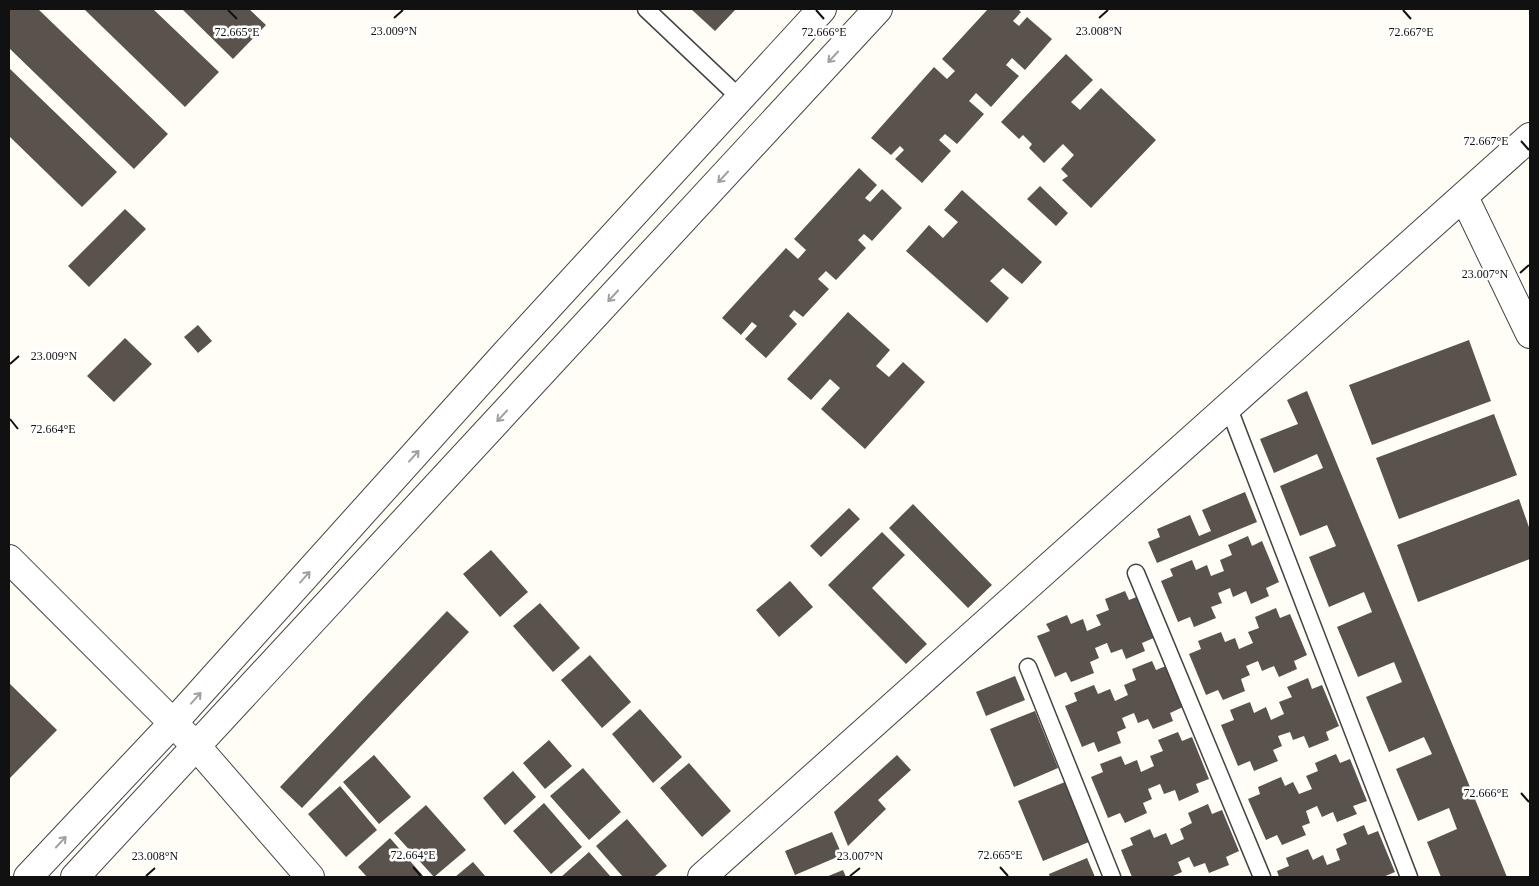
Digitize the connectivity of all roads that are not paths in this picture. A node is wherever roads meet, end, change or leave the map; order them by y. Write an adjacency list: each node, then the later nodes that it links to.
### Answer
1 (646, 9): 6 (lane)
2 (822, 9): 4 (street)
3 (878, 9): 5 (street, one-way to 5)
4 (784, 50): 5 (street); 6 (street)
5 (815, 77): 15 (street, one-way to 15)
6 (740, 98): 14 (street, one-way to 6)
7 (1530, 137): 8 (street)
8 (1464, 197): 9 (street); 10 (street)
9 (1530, 334)
10 (1228, 406): 19 (street); 22 (lane)
11 (9, 559): 14 (street)
12 (1136, 573): 21 (lane)
13 (1028, 667): 20 (lane)
14 (173, 723): 15 (street); 16 (street, one-way to 14)
15 (197, 747): 17 (street); 18 (street)
16 (28, 877)
17 (75, 877)
18 (310, 877)
19 (702, 877)
20 (1112, 877)
21 (1262, 877)
22 (1409, 877)

